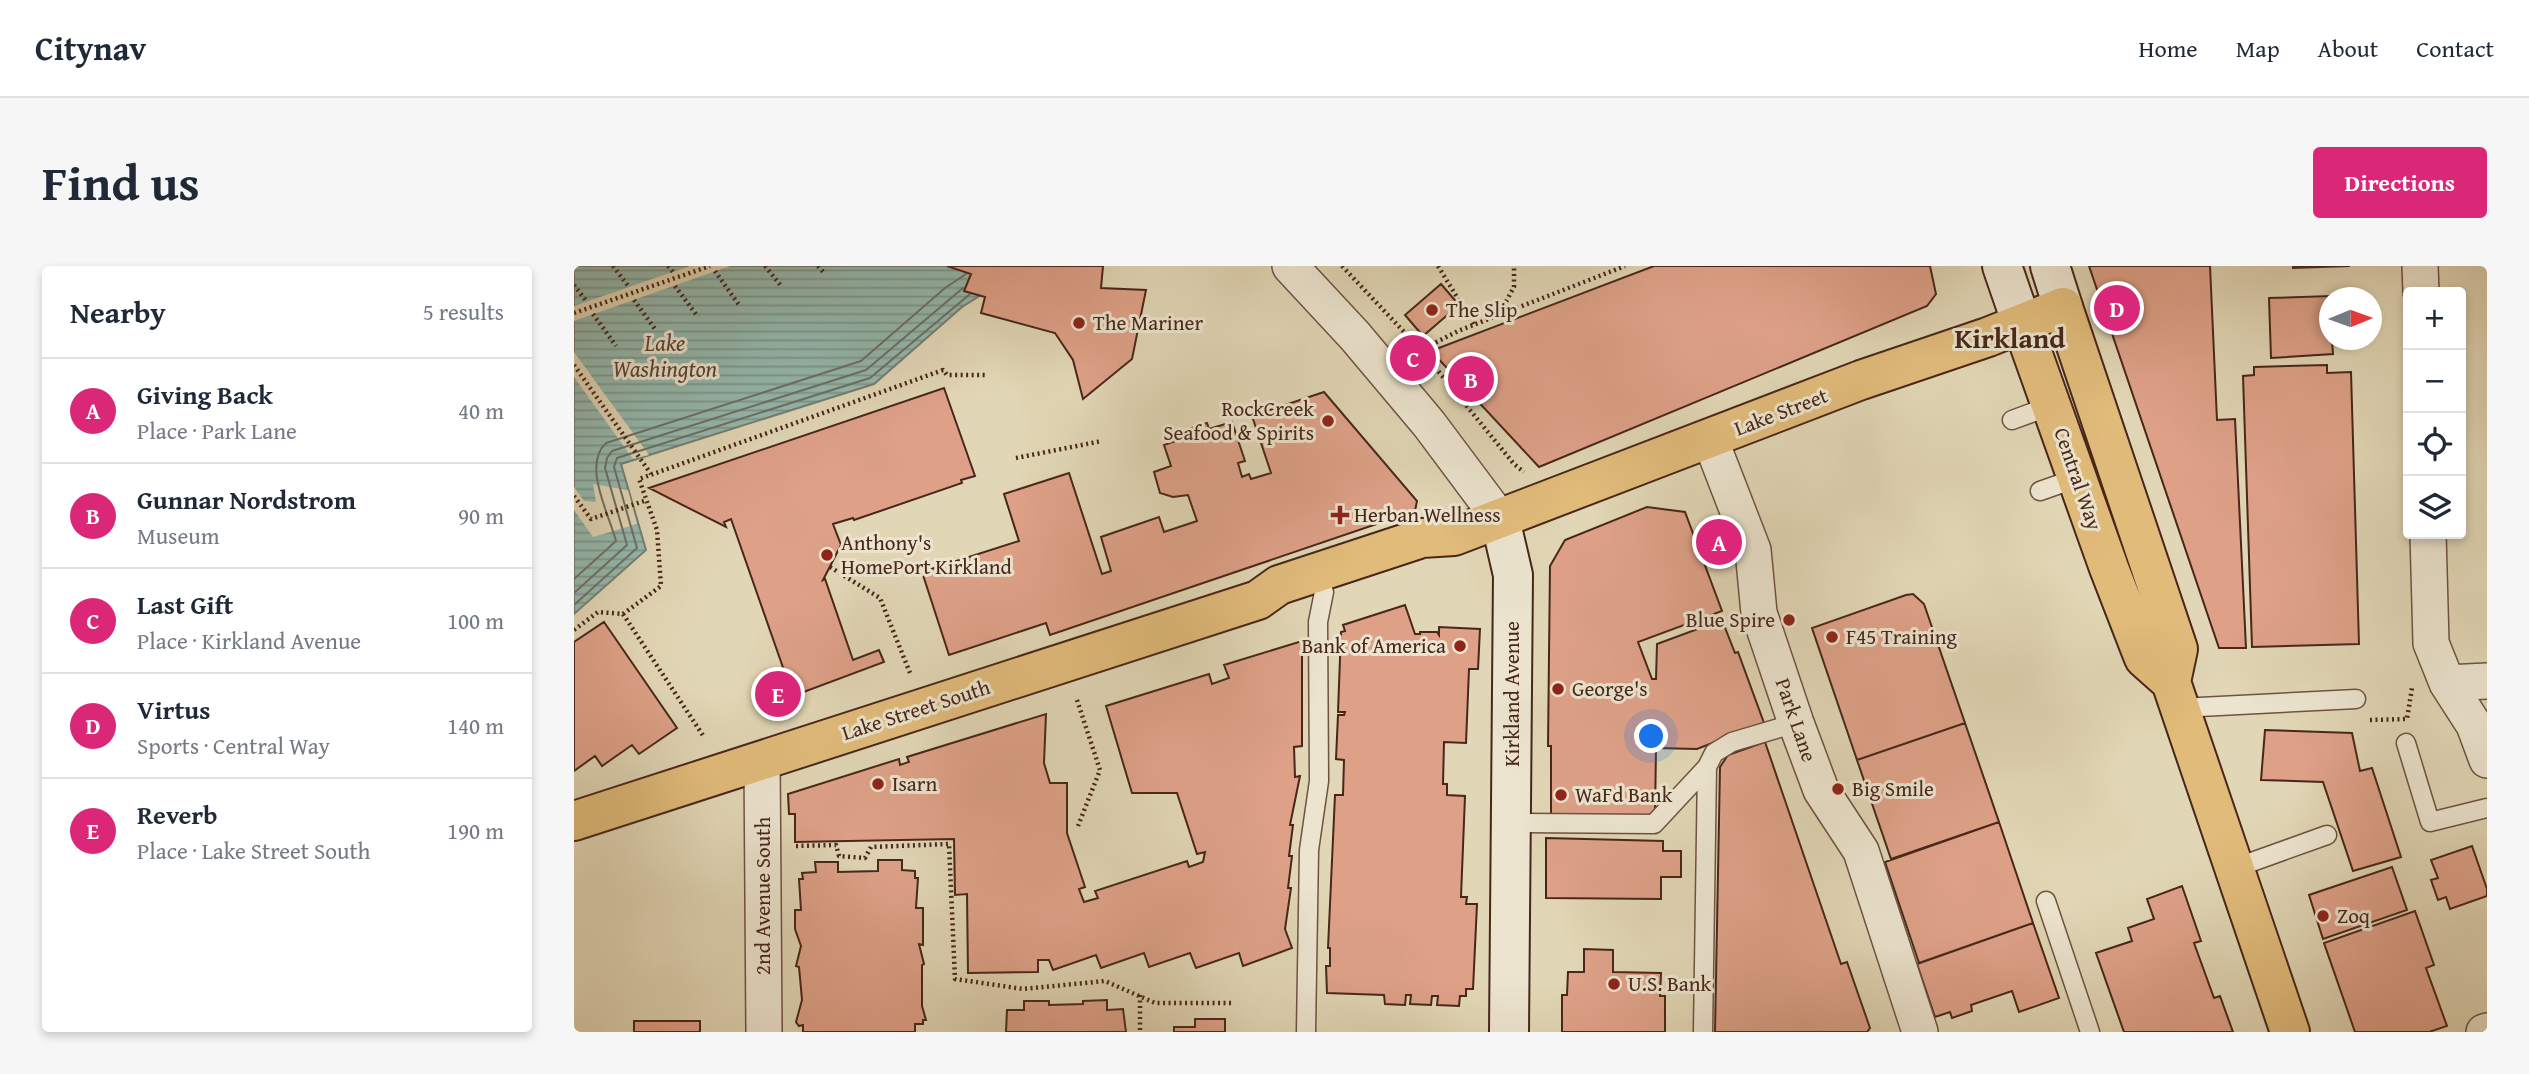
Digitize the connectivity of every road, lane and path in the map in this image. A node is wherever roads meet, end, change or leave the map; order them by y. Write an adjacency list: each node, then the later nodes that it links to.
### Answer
1 (613, 266): 22 (path)
2 (668, 266): 16 (path)
3 (709, 266): 27 (path)
4 (765, 266): 20 (path)
5 (818, 266): 17 (path)
6 (1290, 266): 49 (street, Kirkland Avenue)
7 (1342, 266): 35 (path)
8 (1438, 266): 32 (path)
9 (1514, 266): 29 (path)
10 (1625, 266): 14 (path)
11 (2002, 266): 31 (main road, Central Way)
12 (2050, 266): 26 (main road, Central Way)
13 (2420, 266): 21 (street)
14 (1614, 268): 29 (path)
15 (715, 271): 25 (path)
16 (673, 272)
17 (824, 273)
18 (574, 285): 24 (path)
19 (675, 286): 30 (path)
20 (782, 287)
21 (2421, 287)
22 (629, 288)
23 (634, 300): 33 (path)
24 (586, 302)
25 (739, 305)
26 (2063, 307): 31 (main road, Lake Street); 54 (main road, Central Way)
27 (574, 313)
28 (593, 314): 34 (path)
29 (1498, 316): 32 (path)
30 (698, 317)
31 (2022, 324): 38 (main road, Central Way); 40 (main road, Lake Street)
32 (1474, 325): 35 (path)
33 (654, 329)
34 (616, 346)
35 (1421, 349): 44 (path)
36 (574, 365): 43 (path)
37 (985, 375): 43 (path)
38 (2053, 405): 39 (lane); 45 (main road, Central Way)
39 (2012, 420)
40 (1710, 439): 49 (main road, Lake Street); 65 (street, Park Lane)
41 (1102, 441): 42 (path)
42 (1016, 458)
43 (651, 474): 48 (path)
44 (1530, 478)
45 (2077, 478): 46 (lane); 53 (main road, Central Way)
46 (2040, 491)
47 (574, 496): 48 (path)
48 (647, 500): 57 (path)
49 (1500, 519): 50 (main road, Lake Street South); 73 (main road, Kirkland Avenue)
50 (1454, 536): 55 (main road, Lake Street South); 56 (main road, Lake Street South)
51 (2428, 539): 61 (street)
52 (830, 567): 59 (path)
53 (2109, 568): 54 (main road); 62 (main road, Central Way)
54 (2154, 581): 62 (main road, Central Way)
55 (1324, 592): 56 (main road, Lake Street South); 83 (lane)
56 (1258, 600): 69 (main road, Lake Street South)
57 (623, 614): 58 (path); 66 (path)
58 (574, 629)
59 (910, 673)
60 (2487, 681): 61 (street)
61 (2447, 683): 68 (street)
62 (2176, 695): 63 (lane); 77 (main road, Central Way)
63 (2356, 698)
64 (1077, 700): 74 (path)
65 (1796, 723): 70 (lane); 86 (street, Park Lane)
66 (704, 737)
67 (2406, 743): 71 (lane)
68 (2487, 760)
69 (762, 761): 72 (main road, Lake Street South); 81 (street, 2nd Avenue South)
70 (1707, 767): 73 (lane); 85 (lane)
71 (2487, 808)
72 (574, 821)
73 (1511, 823): 84 (main road, Kirkland Avenue)
74 (1078, 826)
75 (2327, 835): 77 (lane)
76 (787, 846): 79 (path)
77 (2235, 868): 88 (main road, Central Way)
78 (2046, 901): 87 (lane)
79 (1140, 995): 80 (path); 82 (path)
80 (1232, 1003)
81 (764, 1032)
82 (1140, 1032)
83 (1306, 1032)
84 (1509, 1032)
85 (1703, 1032)
86 (1920, 1032)
87 (2090, 1032)
88 (2290, 1032)

